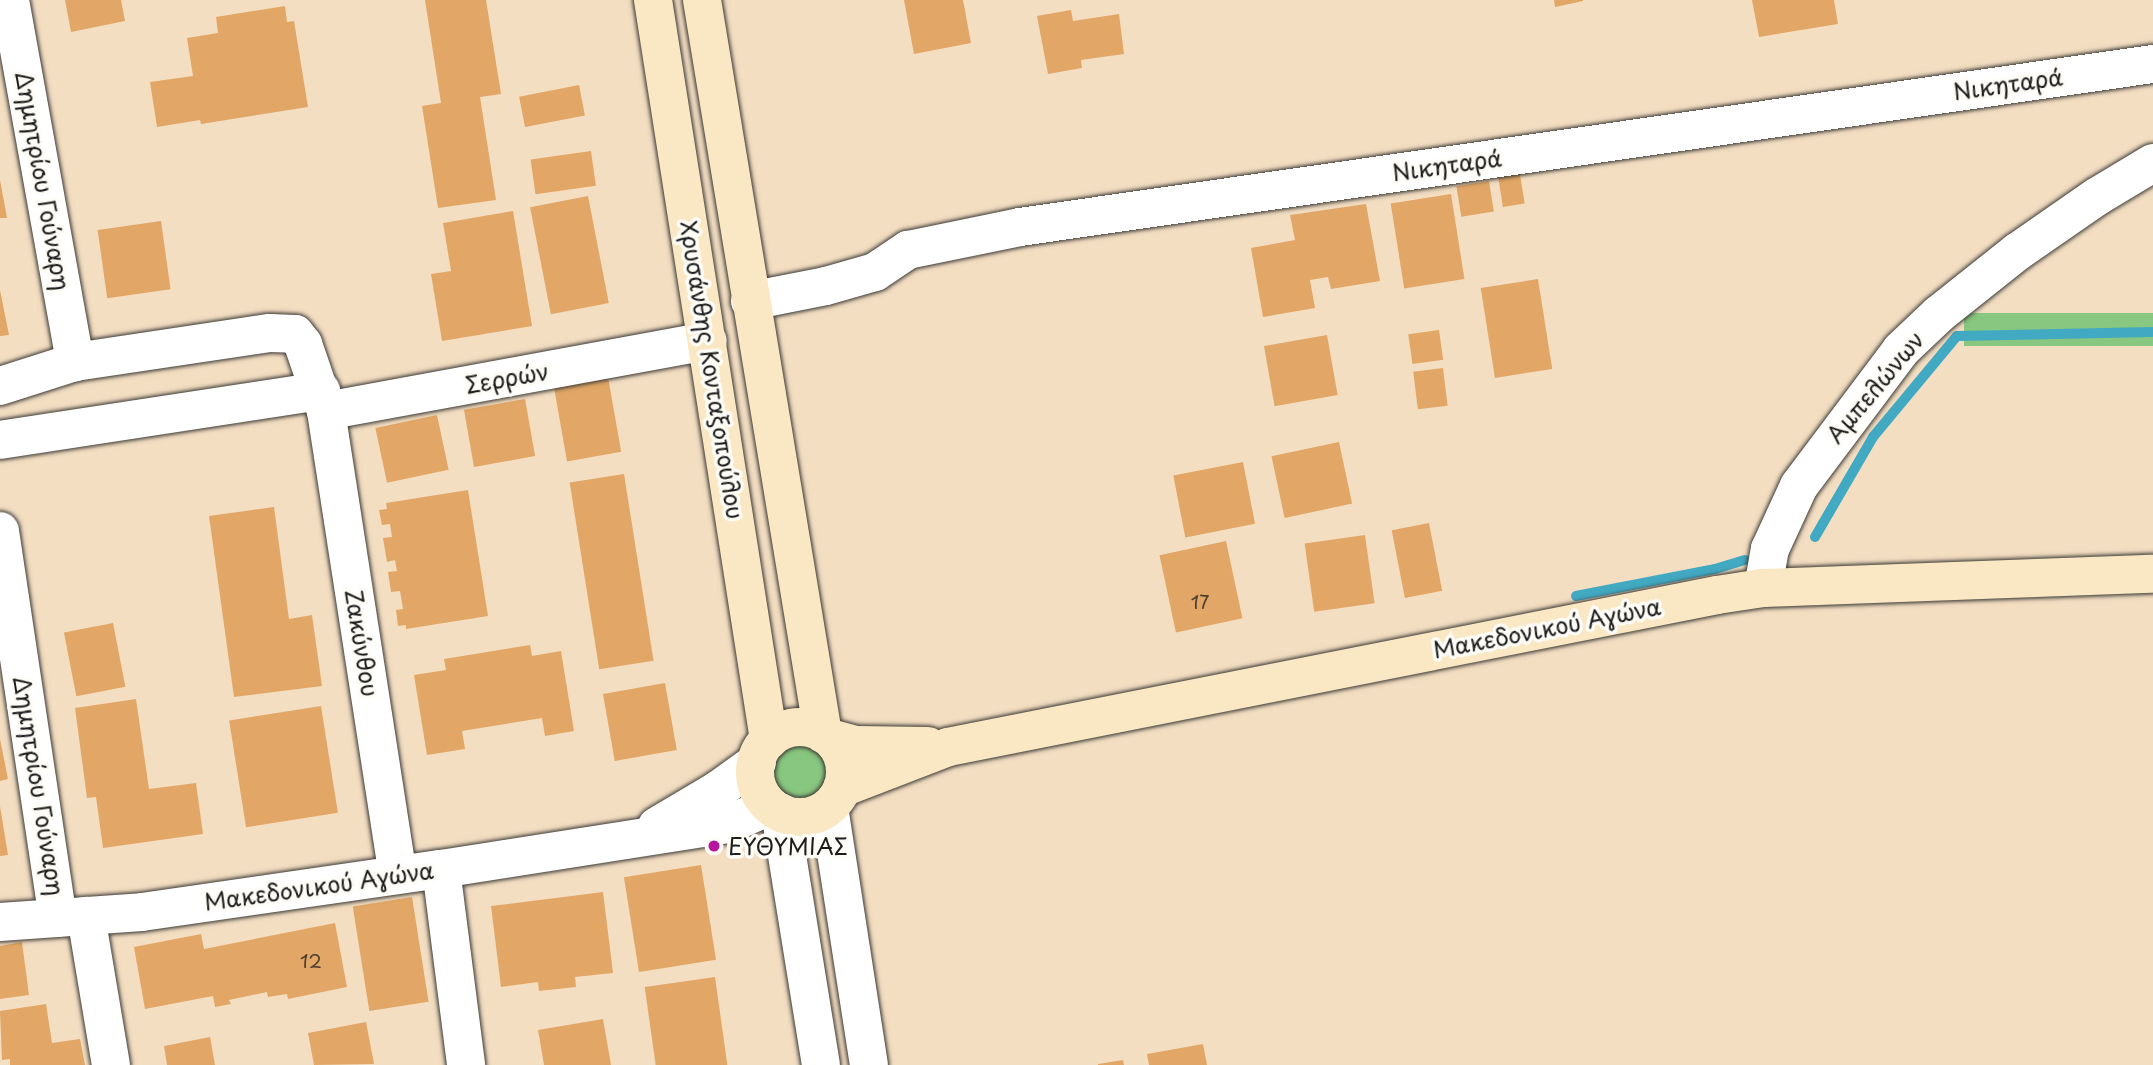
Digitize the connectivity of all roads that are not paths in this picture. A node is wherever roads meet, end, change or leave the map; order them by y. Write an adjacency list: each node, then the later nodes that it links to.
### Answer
1 (10, 0): 8 (street, Δημητρίου Γούναρη)
2 (653, 0): 7 (main road, Χρυσάνθης Κονταξοπούλου)
3 (702, 0): 6 (main road)
4 (2153, 64): 6 (street, Νικηταρά)
5 (2153, 163): 14 (street, Αμπελώνων)
6 (750, 301): 15 (main road)
7 (708, 341): 10 (street, Σερρών); 17 (main road, Χρυσάνθης Κονταξοπούλου)
8 (75, 362): 9 (street); 10 (street)
9 (0, 386)
10 (323, 401): 11 (street, Σερρών); 22 (street, Ζακύνθου)
11 (0, 440)
12 (0, 530): 23 (street, Δημητρίου Γούναρη)
13 (2153, 574): 14 (main road, Μακεδονικού Αγώνα)
14 (1763, 588): 16 (main road, Μακεδονικού Αγώνα)
15 (826, 736): 16 (main road); 17 (main road); 18 (main road)
16 (948, 747): 18 (main road)
17 (763, 751): 19 (main road); 20 (street, Μακεδονικού Αγώνα)
18 (836, 798): 19 (main road); 28 (street)
19 (775, 809): 20 (street, Μακεδονικού Αγώνα); 27 (street)
20 (637, 837): 21 (street, Μακεδονικού Αγώνα)
21 (441, 869): 22 (street, Μακεδονικού Αγώνα); 26 (street)
22 (398, 874): 23 (street, Μακεδονικού Αγώνα)
23 (72, 917): 24 (street, Μακεδονικού Αγώνα); 25 (street, Δημητρίου Γούναρη)
24 (0, 922)
25 (111, 1065)
26 (466, 1065)
27 (821, 1065)
28 (869, 1065)

